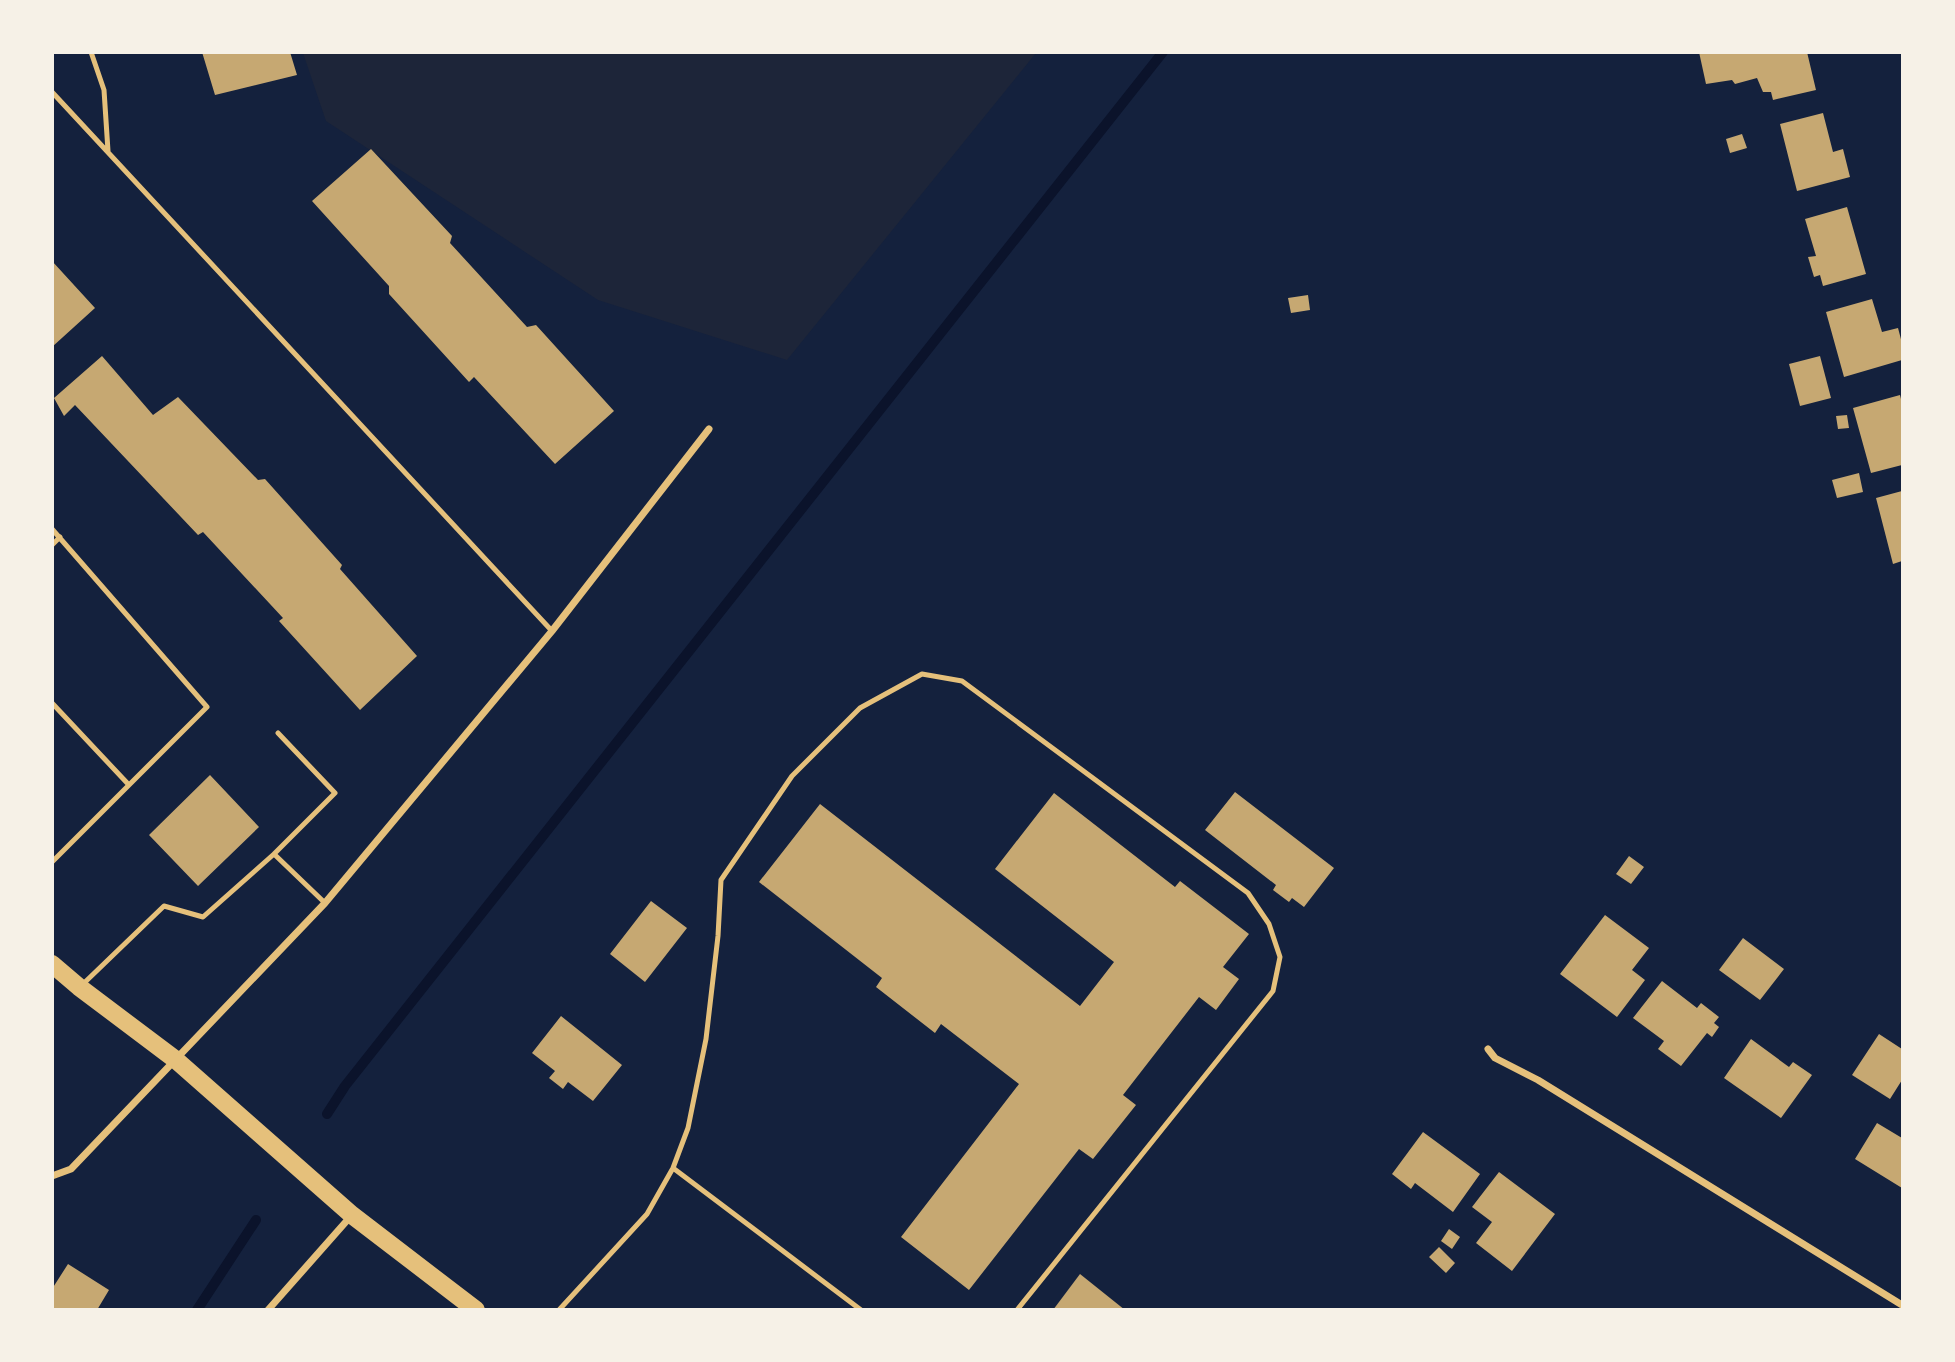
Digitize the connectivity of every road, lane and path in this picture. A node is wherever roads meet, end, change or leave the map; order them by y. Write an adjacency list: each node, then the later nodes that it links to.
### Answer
1 (91, 52): 3 (lane)
2 (52, 92): 3 (lane)
3 (108, 151): 8 (lane)
4 (709, 429): 8 (street)
5 (52, 528): 6 (lane)
6 (60, 537): 7 (lane); 11 (lane)
7 (52, 545)
8 (552, 631): 14 (street)
9 (52, 702): 11 (lane)
10 (278, 733): 12 (lane)
11 (129, 785): 13 (lane)
12 (274, 854): 14 (lane); 16 (lane)
13 (52, 862)
14 (325, 904): 18 (street)
15 (52, 964): 16 (main road)
16 (79, 987): 18 (main road)
17 (1488, 1049): 22 (street)
18 (176, 1060): 20 (street); 21 (main road)
19 (673, 1168): 25 (lane); 26 (lane); 27 (lane)
20 (52, 1177)
21 (352, 1215): 23 (street); 24 (main road)
22 (1902, 1305)
23 (268, 1310)
24 (476, 1310)
25 (559, 1310)
26 (861, 1310)
27 (1017, 1310)

